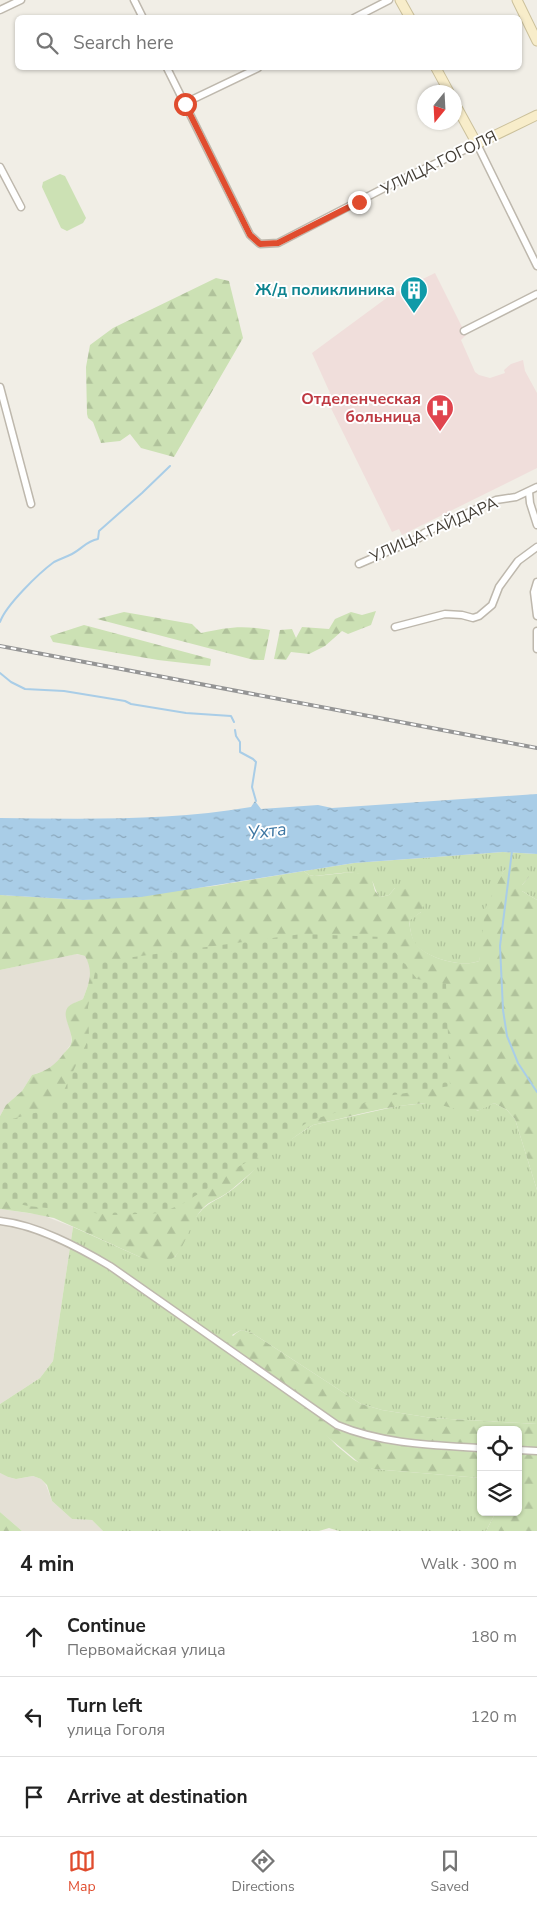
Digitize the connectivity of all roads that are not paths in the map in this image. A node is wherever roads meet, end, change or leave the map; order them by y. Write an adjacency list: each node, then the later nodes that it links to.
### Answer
1 (21, 0): 6 (street)
2 (134, 0): 7 (street)
3 (389, 0): 8 (street)
4 (400, 0): 9 (main road)
5 (517, 0): 10 (main road)
6 (0, 10)
7 (142, 15)
8 (360, 15)
9 (408, 15)
10 (537, 41)
11 (168, 70): 15 (street)
12 (254, 70): 15 (street)
13 (437, 70): 14 (main road)
14 (446, 85)
15 (185, 104): 18 (street, УЛИЦА ГОГОЛЯ)
16 (537, 115): 18 (main road, УЛИЦА ГОГОЛЯ)
17 (462, 117): 18 (main road)
18 (477, 144): 21 (street)
19 (0, 167): 20 (street)
20 (20, 208)
21 (537, 266)
22 (537, 294): 23 (street)
23 (464, 331)
24 (0, 387): 27 (street)
25 (537, 488): 26 (street, УЛИЦА ГАЙДАРА)
26 (530, 492): 28 (street); 30 (street, УЛИЦА ГАЙДАРА)
27 (32, 504)
28 (537, 525)
29 (537, 547): 33 (street)
30 (359, 564)
31 (537, 582): 32 (street)
32 (537, 616)
33 (395, 627)
34 (537, 631): 35 (street)
35 (537, 649)
36 (0, 1221): 37 (street)
37 (477, 1448)
38 (522, 1450): 39 (street)
39 (537, 1451)

